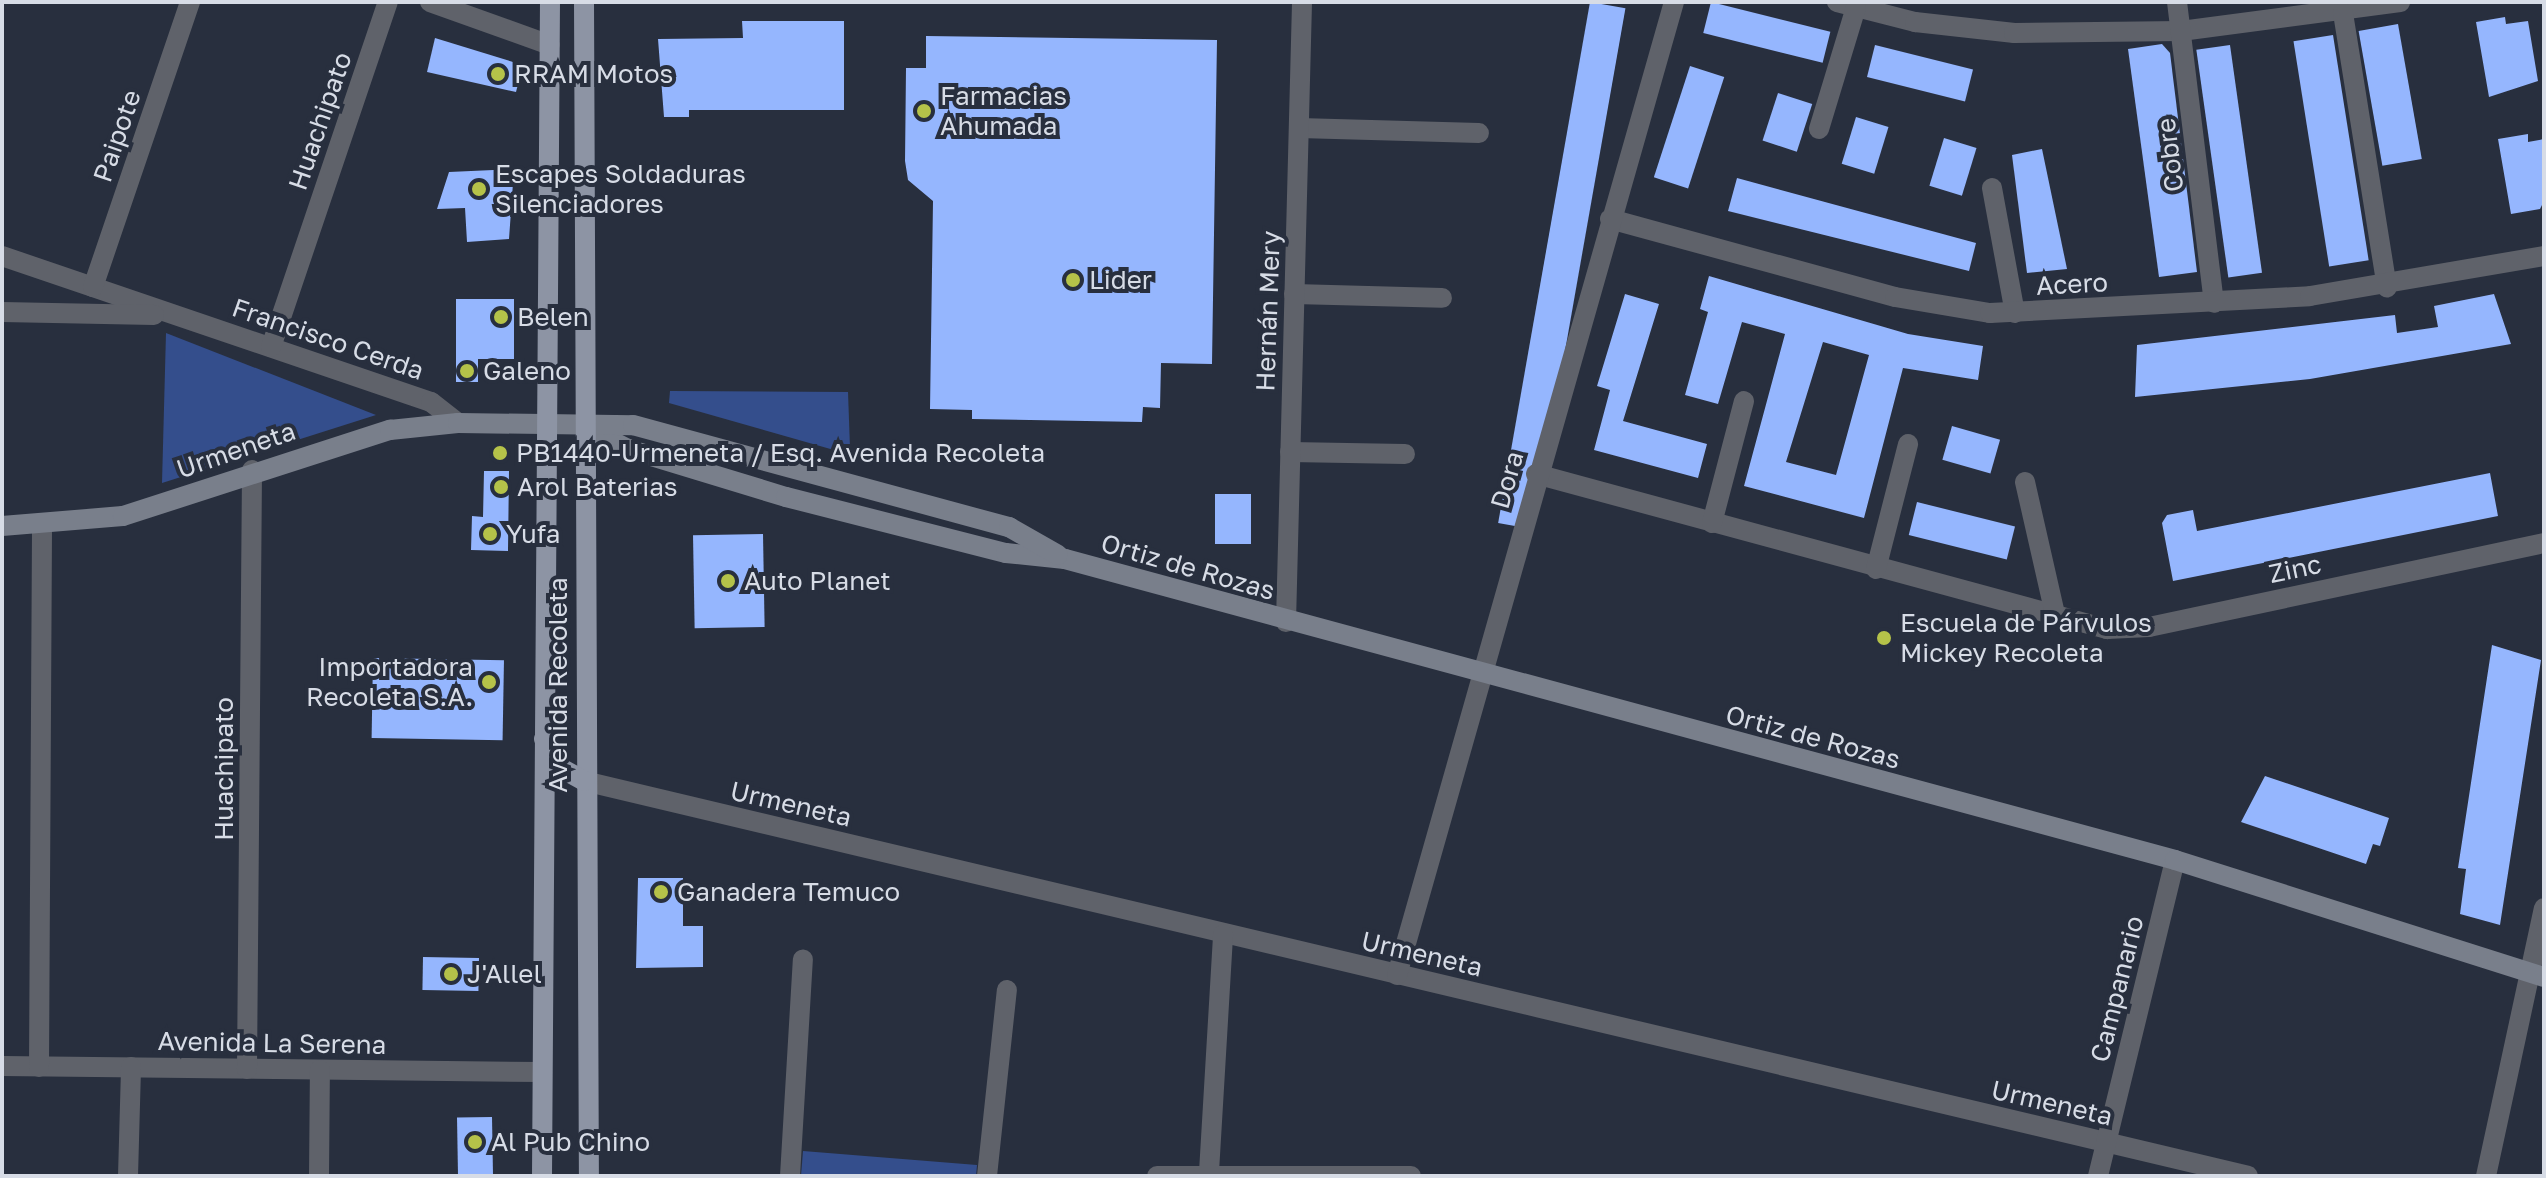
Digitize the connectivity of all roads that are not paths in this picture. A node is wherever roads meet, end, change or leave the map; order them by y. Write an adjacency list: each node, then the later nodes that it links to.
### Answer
1 (190, 2): 21 (street, Paipote)
2 (388, 2): 29 (street, Huachipato)
3 (430, 2): 13 (street)
4 (550, 2): 13 (main road, Avenida Recoleta)
5 (584, 2): 33 (main road, Avenida Recoleta)
6 (1302, 2): 14 (street, Hernán Mery)
7 (1674, 2): 18 (street, Dora)
8 (2177, 2): 12 (street, Cobre)
9 (2400, 2): 11 (street)
10 (1860, 6): 12 (street); 15 (street)
11 (2356, 8): 12 (street); 22 (street)
12 (2181, 31): 25 (street, Cobre)
13 (550, 45): 32 (main road, Avenida Recoleta)
14 (1299, 128): 16 (street); 23 (street, Hernán Mery)
15 (1819, 129)
16 (1479, 133)
17 (1992, 188): 27 (street)
18 (1610, 219): 27 (street, Acero); 38 (street, Dora)
19 (2, 256): 21 (street, Francisco Cerda)
20 (2544, 256): 22 (street, Acero)
21 (93, 287): 28 (street, Francisco Cerda)
22 (2387, 287): 25 (street, Acero)
23 (1294, 294): 24 (street); 35 (street, Hernán Mery)
24 (1442, 298)
25 (2214, 303): 27 (street, Acero)
26 (2, 312): 28 (street, Francisco Cerda)
27 (2015, 313)
28 (176, 315): 29 (street, Francisco Cerda)
29 (271, 347): 31 (street, Francisco Cerda)
30 (1744, 401): 40 (street)
31 (458, 423): 32 (street, Urmeneta); 37 (street, Urmeneta)
32 (544, 425): 33 (street, Urmeneta); 49 (main road, Avenida Recoleta)
33 (584, 427): 44 (street, Ortiz de Rozas); 44 (street, Ortiz de Rozas); 50 (main road, Avenida Recoleta)
34 (1908, 444): 45 (street)
35 (1290, 452): 36 (street); 47 (street, Hernán Mery)
36 (1405, 454)
37 (252, 470): 42 (street, Urmeneta); 61 (street, Huachipato)
38 (1536, 474): 40 (street, Zinc); 48 (street, Dora)
39 (2025, 482): 46 (street)
40 (1712, 523): 45 (street, Zinc)
41 (2, 526): 42 (street, Urmeneta)
42 (42, 526): 59 (street)
43 (2544, 543): 46 (street, Zinc)
44 (1065, 559): 47 (street, Ortiz de Rozas)
45 (1876, 569): 46 (street, Zinc)
46 (2056, 618)
47 (1286, 622): 48 (street, Ortiz de Rozas)
48 (1477, 675): 51 (street, Ortiz de Rozas); 56 (street, Dora)
49 (543, 737): 50 (main road); 63 (main road, Avenida Recoleta)
50 (584, 781): 53 (street, Urmeneta); 69 (main road, Avenida Recoleta)
51 (2175, 860): 55 (street, Ortiz de Rozas); 64 (street, Campanario)
52 (2544, 908): 55 (street)
53 (1223, 934): 56 (street, Urmeneta); 65 (street)
54 (803, 959): 70 (street)
55 (2538, 974): 76 (street)
56 (1397, 975): 64 (street, Urmeneta)
57 (1007, 990): 71 (street)
58 (2, 1066): 59 (street, Avenida La Serena)
59 (39, 1067): 60 (street, Avenida La Serena)
60 (131, 1067): 61 (street, Avenida La Serena); 66 (street)
61 (247, 1069): 62 (street, Avenida La Serena)
62 (320, 1070): 63 (street, Avenida La Serena); 67 (street)
63 (542, 1072): 68 (main road, Avenida Recoleta)
64 (2107, 1143): 74 (street, Campanario); 75 (street, Urmeneta)
65 (1209, 1172): 72 (street); 73 (street)
66 (128, 1176)
67 (319, 1176)
68 (542, 1176)
69 (589, 1176)
70 (790, 1176)
71 (987, 1176)
72 (1157, 1176)
73 (1411, 1176)
74 (2098, 1176)
75 (2248, 1176)
76 (2486, 1176)

